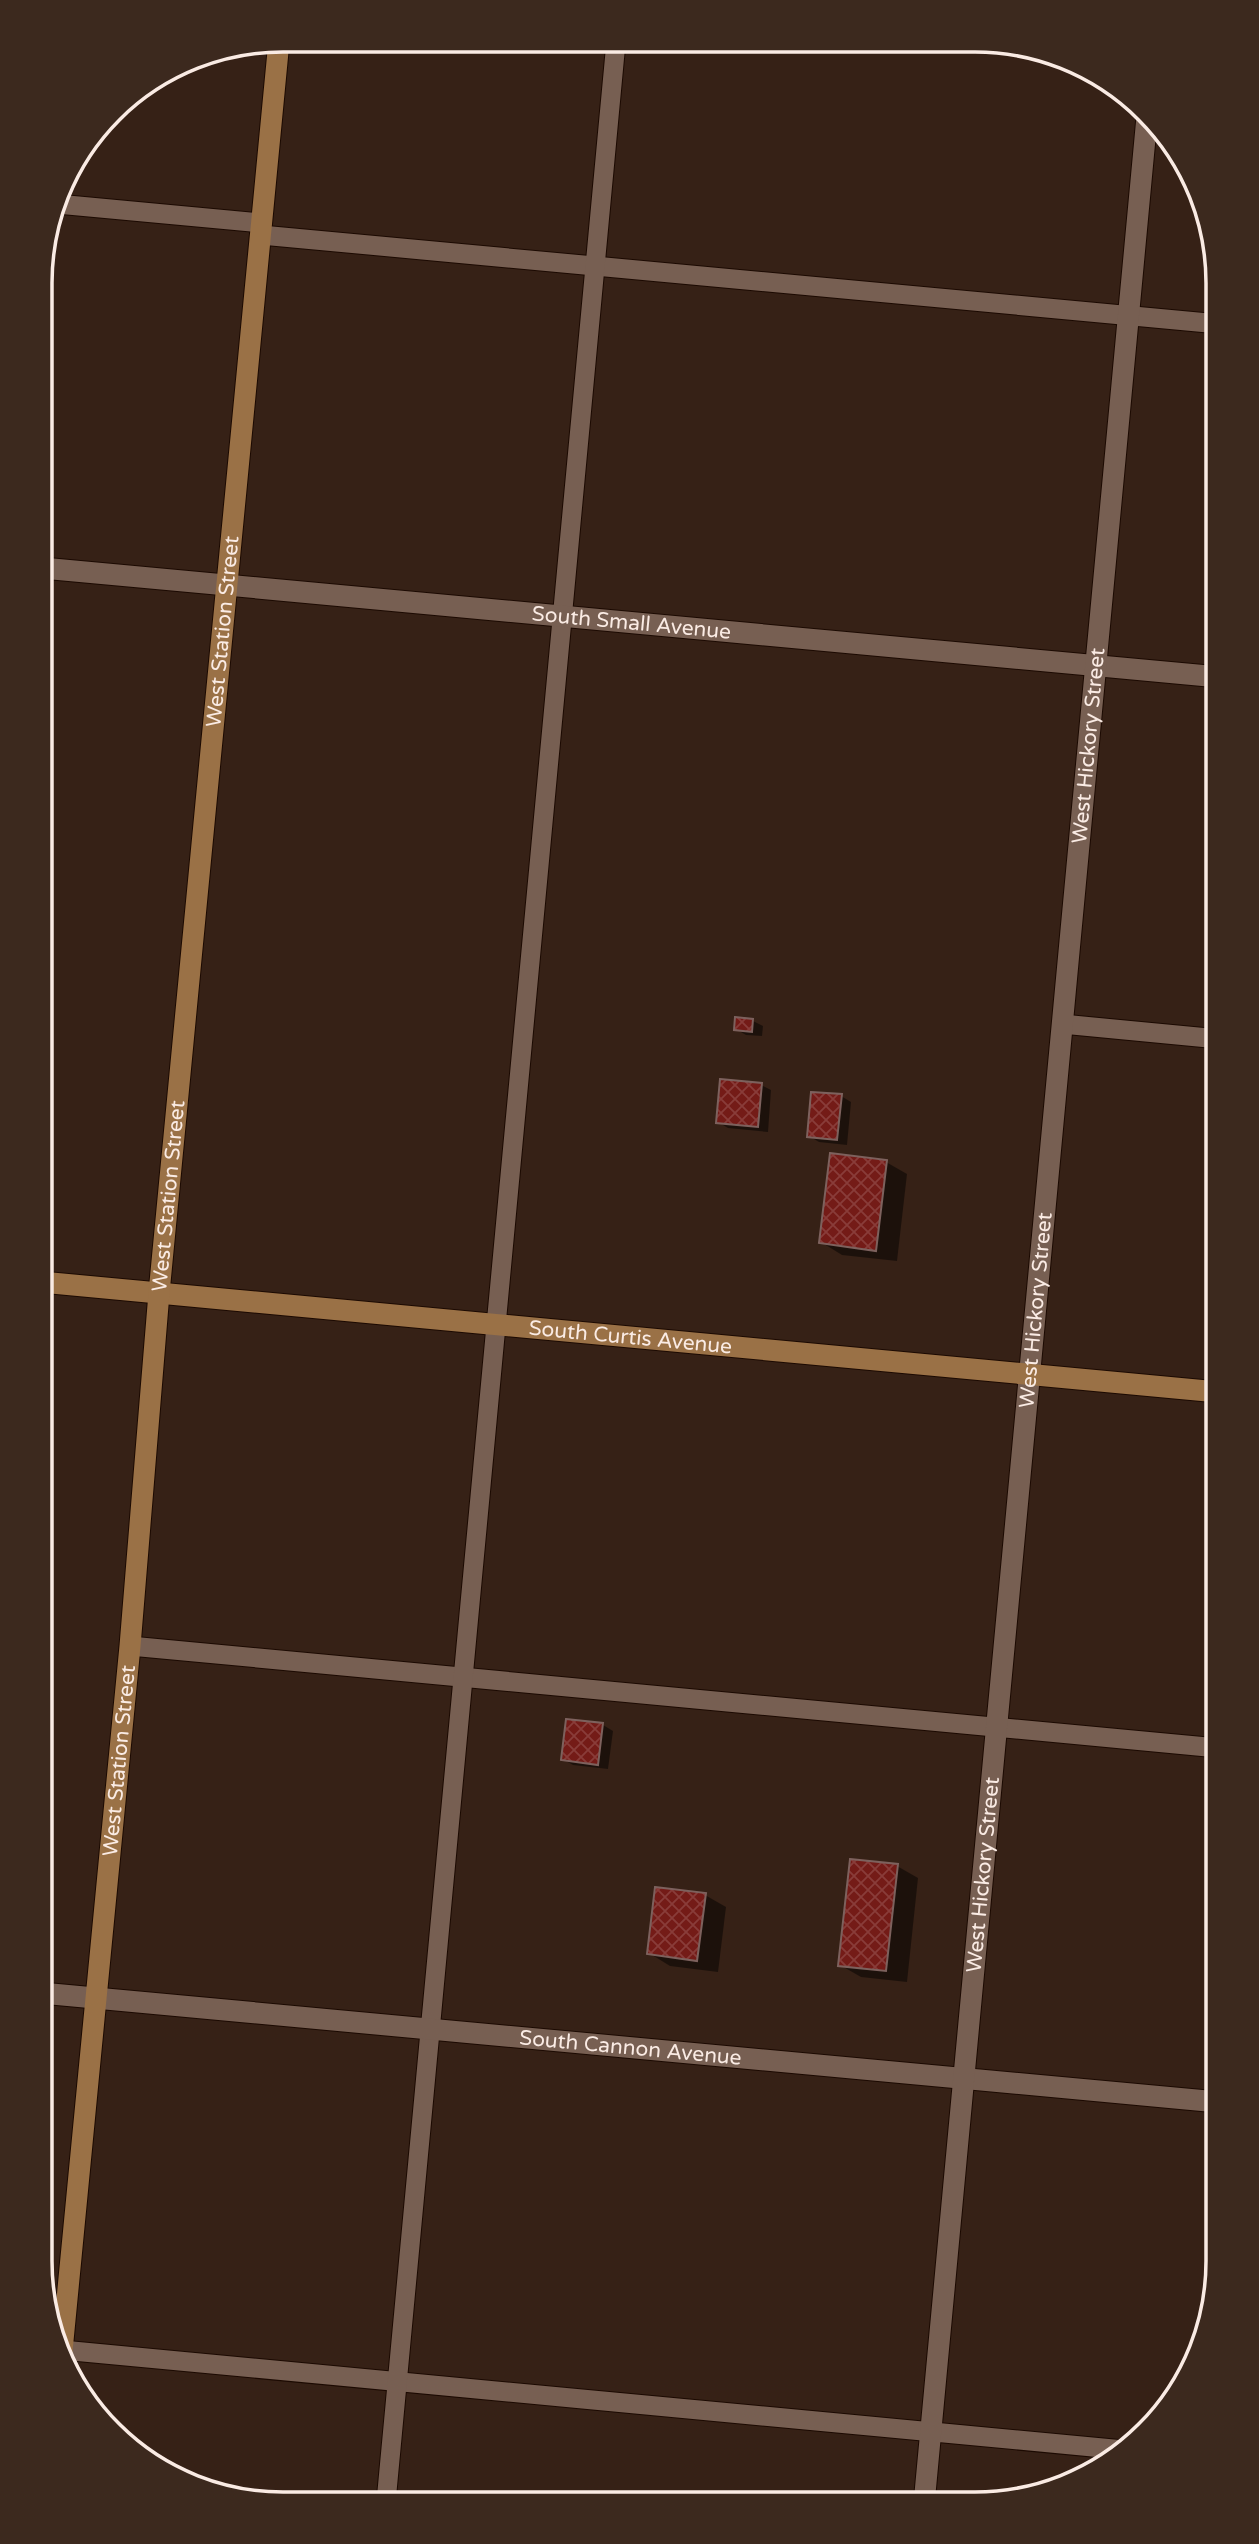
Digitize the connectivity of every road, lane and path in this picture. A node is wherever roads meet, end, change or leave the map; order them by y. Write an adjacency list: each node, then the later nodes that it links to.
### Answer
1 (278, 52): 5 (main road, West Station Street)
2 (615, 52): 6 (lane)
3 (1146, 128): 7 (street, West Hickory Street)
4 (66, 205): 5 (lane)
5 (261, 229): 6 (lane); 10 (main road, West Station Street)
6 (595, 266): 7 (lane); 11 (lane)
7 (1128, 316): 8 (lane); 12 (street, West Hickory Street)
8 (1207, 323)
9 (53, 569): 10 (street, South Small Avenue)
10 (227, 585): 11 (street, South Small Avenue); 17 (main road, West Station Street)
11 (563, 616): 12 (street, South Small Avenue); 18 (lane)
12 (1096, 666): 13 (street, South Small Avenue); 14 (street, West Hickory Street)
13 (1207, 676)
14 (1062, 1024): 15 (lane); 19 (street, West Hickory Street)
15 (1207, 1037)
16 (52, 1283): 17 (main road, South Curtis Avenue)
17 (159, 1293): 18 (main road, South Curtis Avenue); 21 (main road, West Station Street)
18 (496, 1324): 19 (main road, South Curtis Avenue); 22 (lane)
19 (1029, 1375): 20 (main road, South Curtis Avenue); 23 (street, West Hickory Street)
20 (1206, 1391)
21 (130, 1646): 22 (lane); 26 (main road, West Station Street)
22 (463, 1677): 23 (lane); 27 (lane)
23 (996, 1727): 24 (lane); 28 (street, West Hickory Street)
24 (1206, 1747)
25 (52, 1994): 26 (street, South Cannon Avenue)
26 (96, 1998): 27 (street, South Cannon Avenue); 30 (main road, West Station Street)
27 (431, 2028): 28 (street, South Cannon Avenue); 32 (lane)
28 (963, 2078): 29 (street, South Cannon Avenue); 33 (street, West Hickory Street)
29 (1206, 2101)
30 (64, 2332)
31 (72, 2352): 32 (lane)
32 (398, 2382): 33 (lane); 35 (lane)
33 (930, 2432): 34 (lane); 36 (street, West Hickory Street)
34 (1109, 2449)
35 (387, 2492)
36 (925, 2492)

